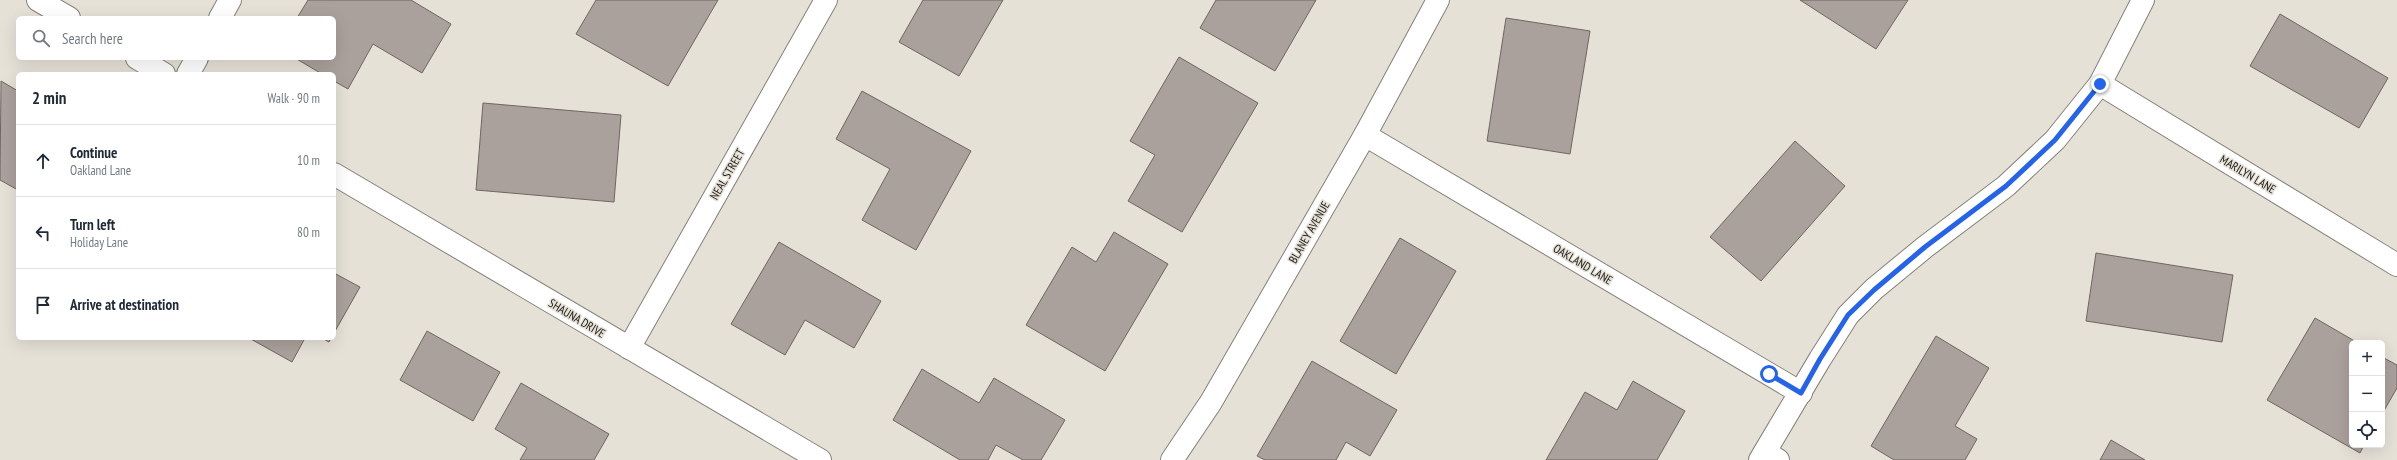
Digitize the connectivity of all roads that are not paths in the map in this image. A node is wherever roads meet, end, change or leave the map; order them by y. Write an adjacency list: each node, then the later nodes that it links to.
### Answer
1 (38, 0): 6 (street)
2 (230, 0): 7 (street)
3 (826, 0): 16 (street, NEAL STREET)
4 (1438, 0): 13 (street, BLANEY AVENUE)
5 (2143, 0): 12 (street)
6 (65, 16)
7 (221, 16)
8 (140, 60): 10 (street)
9 (196, 60): 11 (street)
10 (161, 72)
11 (189, 72)
12 (2100, 84): 15 (street, MARILYN LANE); 17 (street)
13 (1365, 135): 17 (street, OAKLAND LANE); 20 (street, BLANEY AVENUE)
14 (336, 175): 16 (street, SHAUNA DRIVE)
15 (2397, 265)
16 (629, 348): 19 (street, SHAUNA DRIVE)
17 (1801, 393): 18 (street)
18 (1768, 457)
19 (820, 460)
20 (1172, 460)

